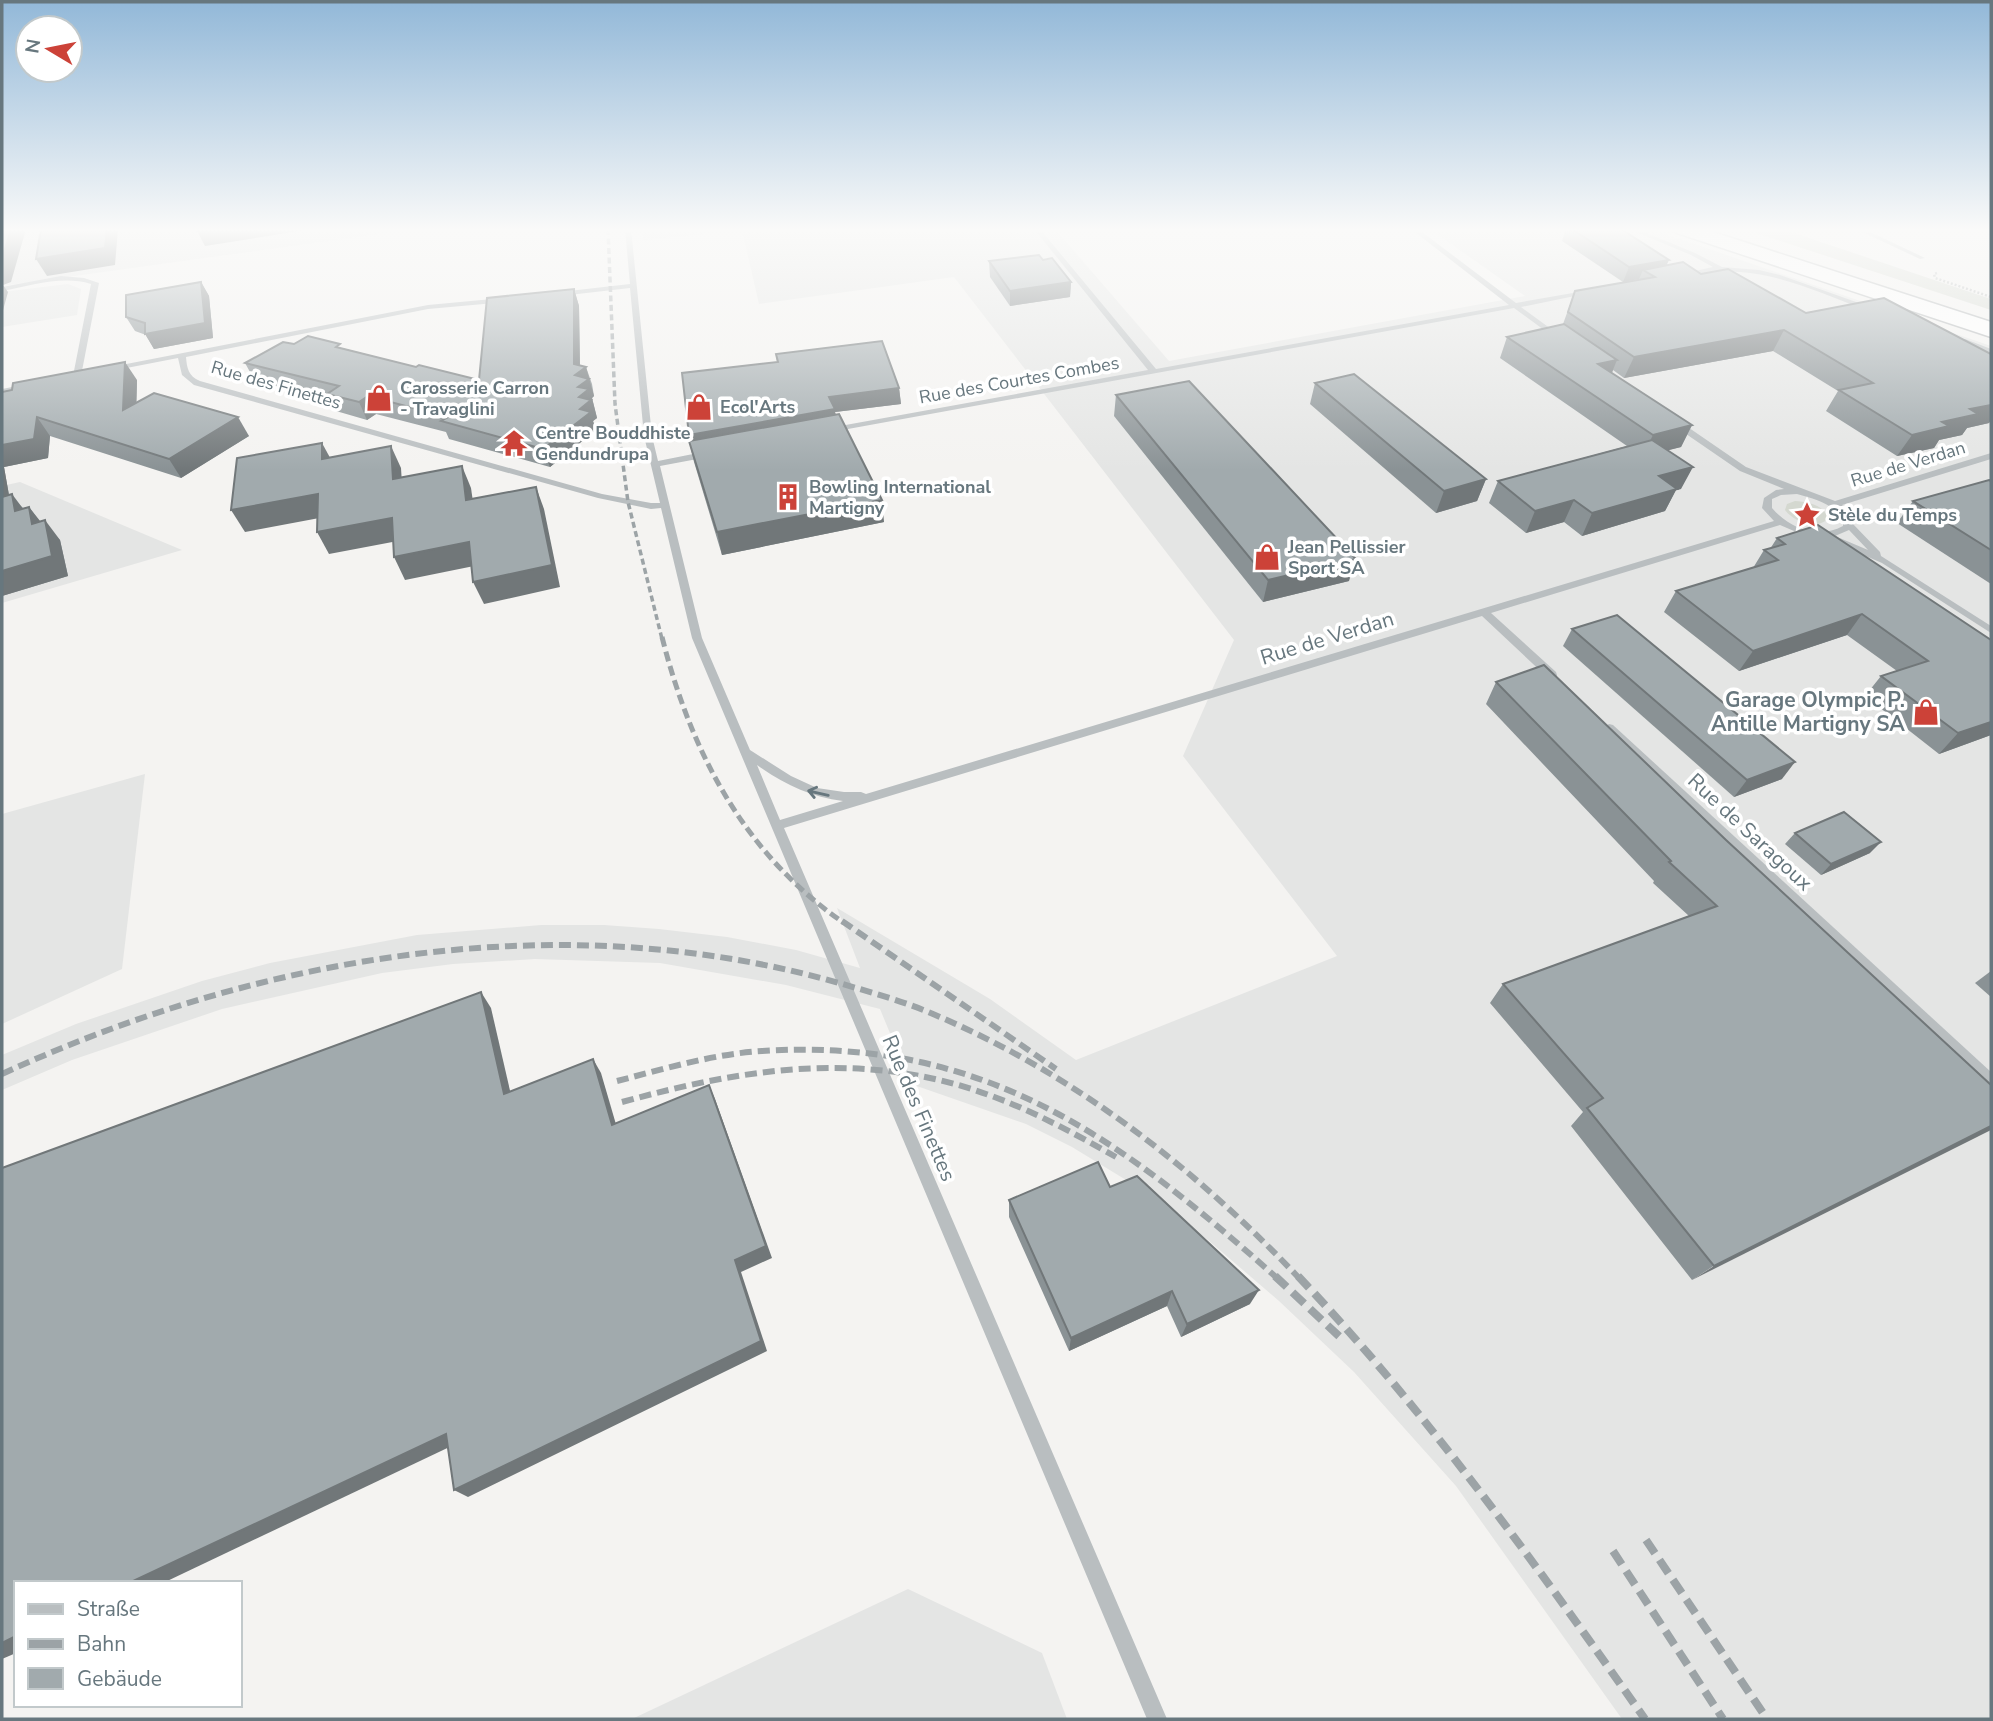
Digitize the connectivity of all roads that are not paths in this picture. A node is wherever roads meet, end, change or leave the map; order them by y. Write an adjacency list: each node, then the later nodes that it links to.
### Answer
1 (90, 309): 20 (street)
2 (416, 309): 16 (street)
3 (634, 309): 28 (street, Rue des Finettes)
4 (1103, 309): 18 (street)
5 (1491, 309): 18 (street, Rue des Courtes Combes)
6 (1520, 309): 14 (street)
7 (1872, 309): 10 (street)
8 (1928, 309): 12 (highway)
9 (1961, 309): 11 (highway)
10 (1879, 312)
11 (1991, 319)
12 (1991, 330)
13 (1954, 338): 15 (street)
14 (1569, 347)
15 (1991, 352)
16 (182, 355): 17 (street); 33 (street, Rue des Finettes)
17 (103, 371)
18 (1154, 372): 25 (street, Rue des Courtes Combes)
19 (90, 373): 20 (street)
20 (77, 376): 21 (street)
21 (65, 378)
22 (42, 383): 23 (street)
23 (2, 391)
24 (1671, 420): 29 (street)
25 (815, 434)
26 (722, 452): 28 (street)
27 (1991, 456): 32 (street, Rue de Verdan)
28 (654, 464): 33 (street, Rue des Finettes)
29 (1743, 469): 30 (street); 31 (street)
30 (1797, 491): 31 (street); 32 (street)
31 (1768, 499): 34 (street)
32 (1835, 504): 35 (street)
33 (663, 505): 42 (street, Rue des Finettes)
34 (1781, 522): 36 (street); 38 (street, Rue de Verdan)
35 (1848, 524): 36 (street); 37 (street)
36 (1822, 534): 37 (street)
37 (1885, 561): 39 (street)
38 (1483, 611): 40 (street); 43 (street, Rue de Verdan)
39 (1991, 631)
40 (1563, 685)
41 (1603, 722): 45 (street, Rue de Saragoux)
42 (745, 751): 43 (street, Rue de Verdan, one-way to 42); 44 (street, Rue des Finettes)
43 (886, 793): 44 (street, Rue de Verdan)
44 (776, 825): 46 (street, Rue des Finettes)
45 (1991, 1081)
46 (1157, 1719)

